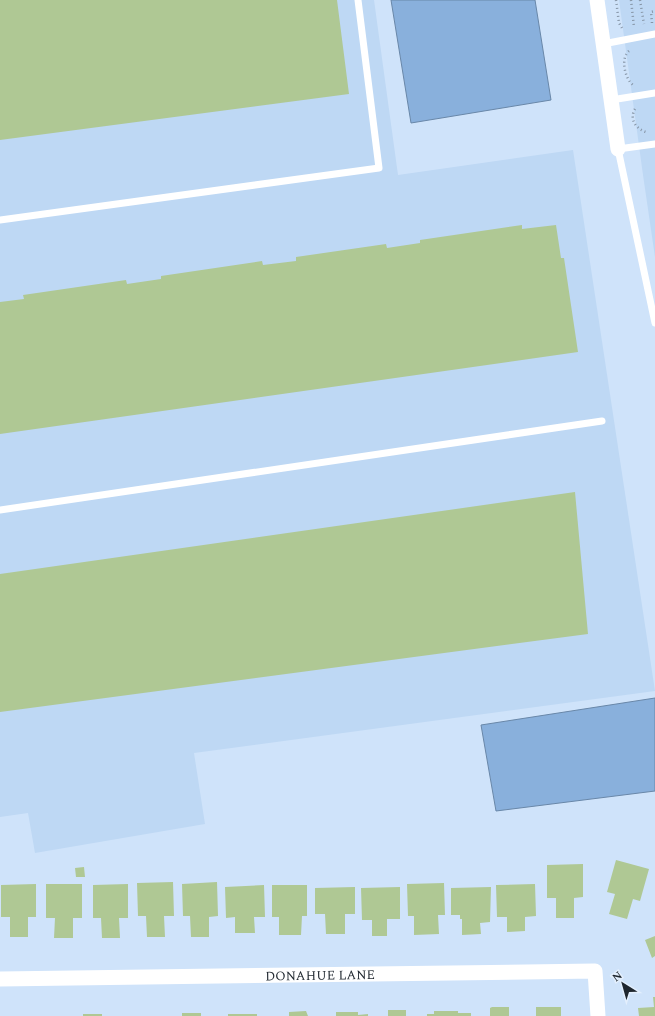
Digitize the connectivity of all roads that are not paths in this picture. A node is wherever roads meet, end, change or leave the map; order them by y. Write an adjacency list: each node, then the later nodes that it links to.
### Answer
1 (358, 0): 9 (lane)
2 (597, 0): 4 (street)
3 (655, 34): 4 (lane)
4 (603, 44): 6 (street)
5 (655, 92): 6 (lane)
6 (611, 100): 8 (street)
7 (655, 144): 8 (lane)
8 (618, 149): 10 (lane)
9 (0, 220)
10 (655, 323)
11 (602, 421): 12 (lane)
12 (0, 510)
13 (0, 979): 14 (street, DONAHUE LANE)
14 (598, 1016)

